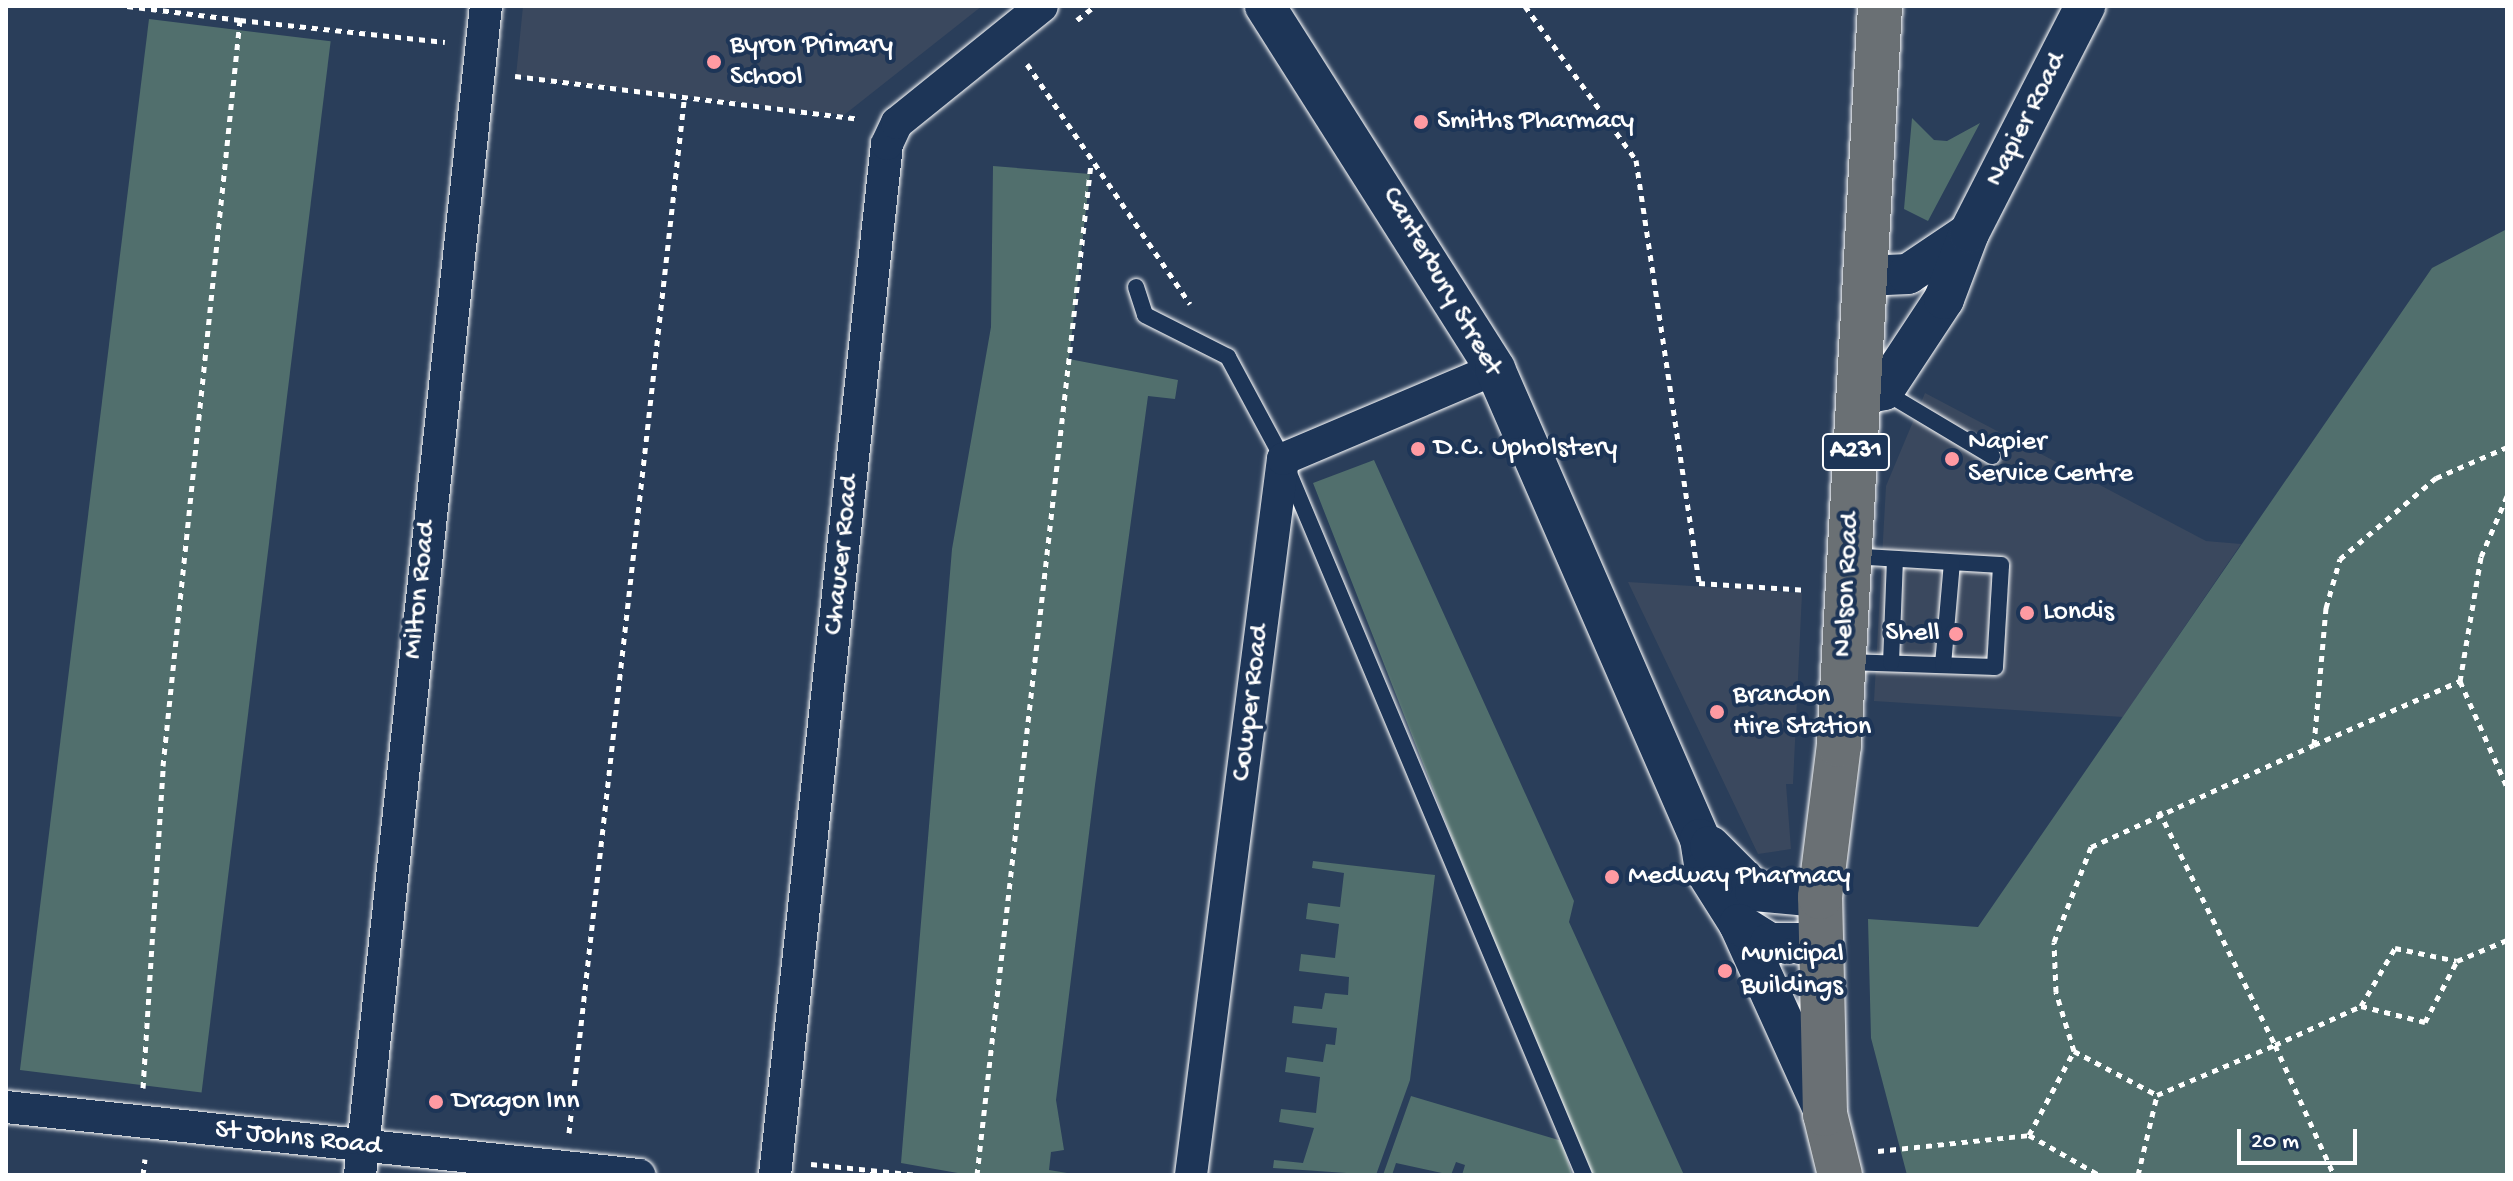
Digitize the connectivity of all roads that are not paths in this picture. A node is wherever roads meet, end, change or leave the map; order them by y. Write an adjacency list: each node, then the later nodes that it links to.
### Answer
1 (486, 6): 25 (street, Milton Road)
2 (1042, 6): 28 (street, Chaucer Road)
3 (1265, 6): 9 (street, Canterbury Street)
4 (1880, 6): 7 (main road, Nelson Road / A231)
5 (2085, 6): 6 (street, Napier Road)
6 (1969, 233): 7 (street, Napier Road); 10 (street, Napier Road)
7 (1865, 276): 10 (main road, Nelson Road / A231)
8 (1136, 287): 12 (lane)
9 (1495, 369): 12 (street); 19 (street, Canterbury Street)
10 (1871, 393): 11 (lane); 15 (main road, Nelson Road / A231)
11 (1992, 456)
12 (1283, 459): 29 (street, Cowper Road); 30 (lane)
13 (1895, 559): 14 (lane); 15 (lane); 17 (lane)
14 (1952, 563): 18 (lane); 18 (lane)
15 (1849, 574): 16 (main road, Nelson Road / A231)
16 (1844, 662): 17 (lane); 20 (main road, Nelson Road / A231)
17 (1891, 663): 18 (lane)
18 (1943, 665)
19 (1700, 839): 20 (street, Canterbury Street); 21 (street, Canterbury Street)
20 (1820, 897): 22 (main road, Nelson Road / A231)
21 (1739, 924): 22 (street, Canterbury Street); 24 (street, Canterbury Street)
22 (1823, 943): 24 (main road, Nelson Road / A231)
23 (6, 1107): 25 (street, St Johns Road)
24 (1825, 1114): 26 (main road, Canterbury Street / A231)
25 (361, 1161): 27 (street, St Johns Road)
26 (1854, 1163)
27 (639, 1175)
28 (775, 1175)
29 (1191, 1175)
30 (1584, 1175)

